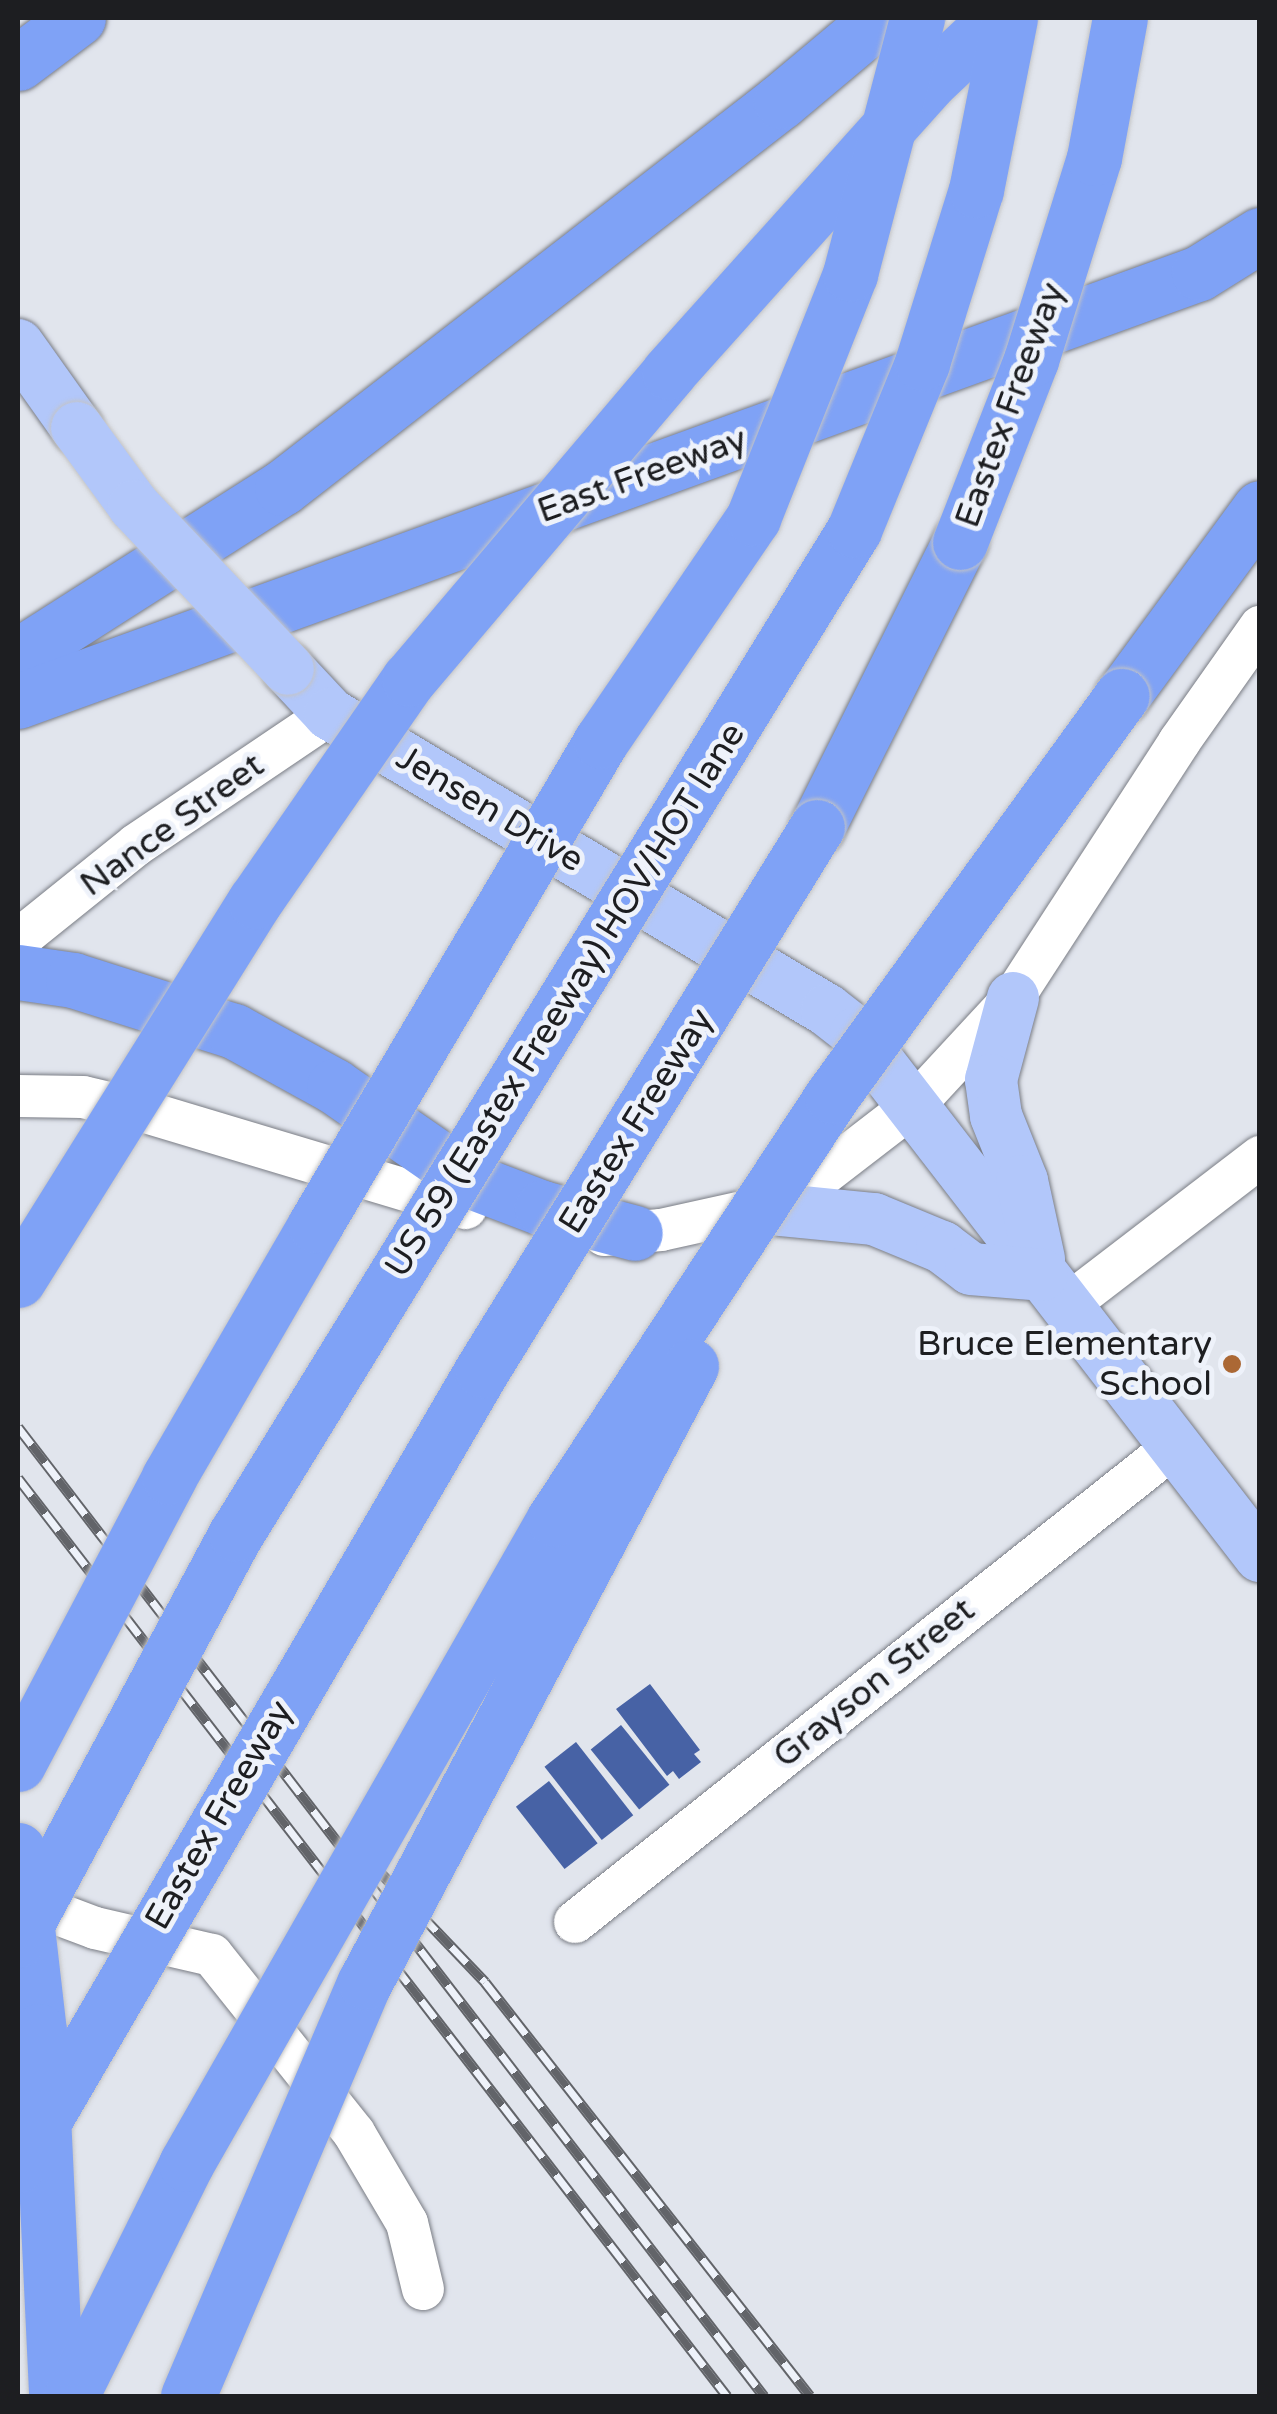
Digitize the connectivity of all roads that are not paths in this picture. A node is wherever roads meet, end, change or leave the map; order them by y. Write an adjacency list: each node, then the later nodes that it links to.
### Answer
1 (78, 18): 7 (highway)
2 (880, 18): 12 (highway)
3 (917, 18): 28 (highway, bridge)
4 (998, 18): 24 (highway, bridge)
5 (1010, 18): 33 (highway, US 59 (Eastex Freeway) HOV/HOT lane, bridge)
6 (1120, 18): 31 (highway, Eastex Freeway, bridge)
7 (18, 63)
8 (1260, 236): 13 (highway, East Freeway)
9 (18, 345): 14 (main road, Jensen Drive, bridge)
10 (1260, 508): 19 (highway, bridge)
11 (1260, 628): 17 (street)
12 (18, 656)
13 (18, 701)
14 (330, 714): 15 (street, Nance Street); 20 (main road, Jensen Drive)
15 (18, 940)
16 (18, 972): 23 (highway)
17 (1013, 998): 20 (street); 25 (main road)
18 (18, 1096): 23 (street)
19 (832, 1096): 38 (highway, bridge); 39 (highway, bridge)
20 (915, 1104): 22 (street); 25 (main road, Jensen Drive)
21 (1260, 1158): 25 (street)
22 (761, 1208): 23 (street); 25 (main road)
23 (634, 1232)
24 (18, 1280)
25 (1054, 1290): 26 (main road, Jensen Drive)
26 (1175, 1446): 27 (main road, Jensen Drive); 32 (street, Grayson Street)
27 (1260, 1556)
28 (18, 1764)
29 (18, 1850): 37 (highway, bridge)
30 (18, 1899): 36 (street)
31 (166, 1905): 34 (highway, Eastex Freeway, bridge); 35 (highway, bridge)
32 (576, 1922)
33 (18, 1940)
34 (18, 2165)
35 (18, 2239)
36 (423, 2289)
37 (56, 2396)
38 (71, 2396)
39 (188, 2396)

